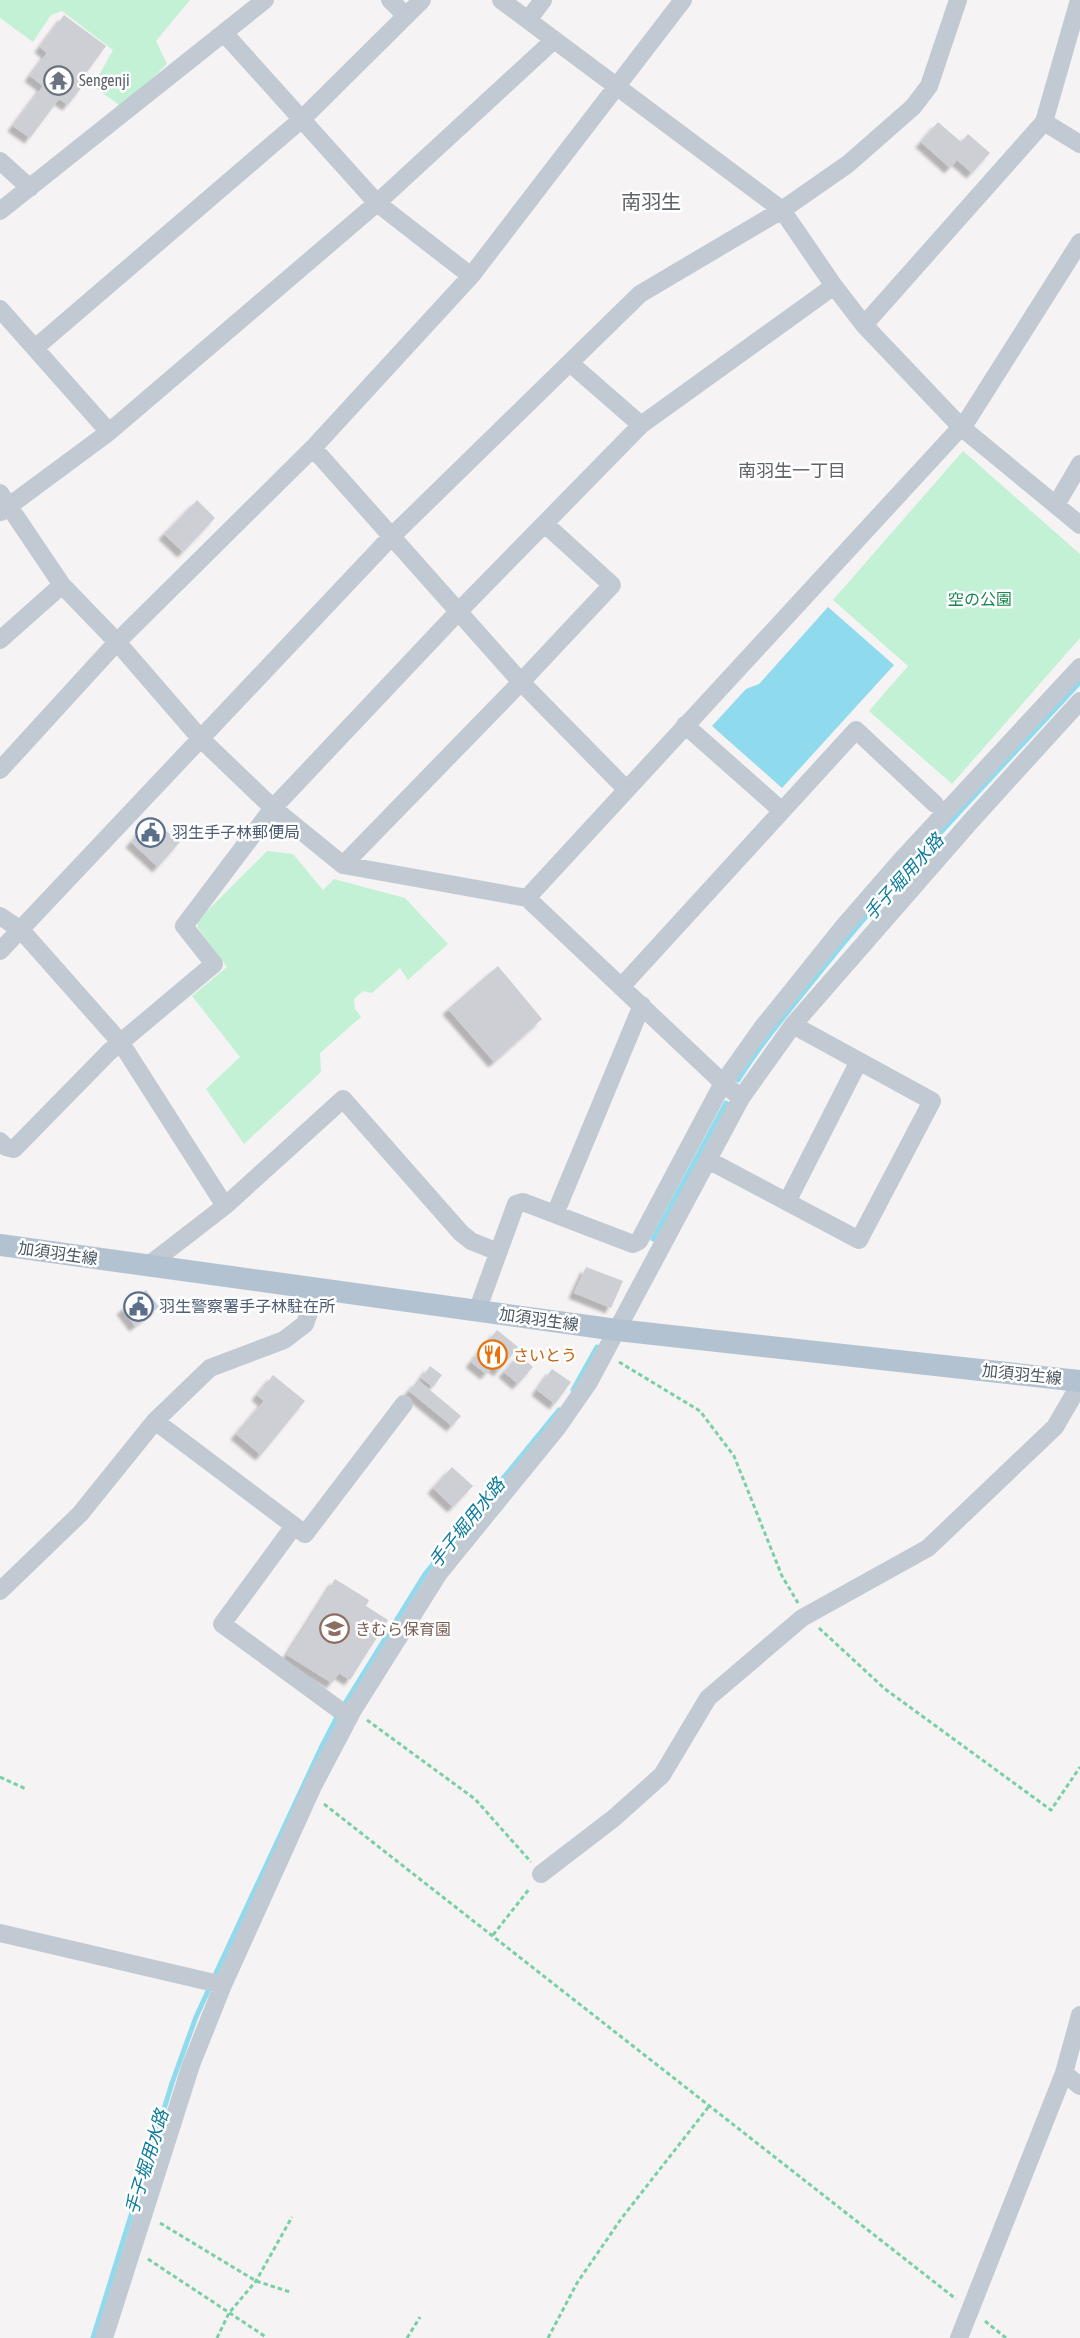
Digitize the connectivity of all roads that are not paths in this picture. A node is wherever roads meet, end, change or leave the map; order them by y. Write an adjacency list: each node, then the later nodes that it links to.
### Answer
1 (265, 0): 11 (street)
2 (390, 0): 9 (street)
3 (422, 0): 9 (street)
4 (501, 0): 10 (street)
5 (543, 0): 10 (street)
6 (683, 0): 13 (street)
7 (958, 0): 20 (street)
8 (1079, 0): 15 (street)
9 (406, 16): 14 (street)
10 (528, 20): 12 (street)
11 (224, 33): 14 (street); 18 (street)
12 (554, 40): 13 (street); 19 (street)
13 (617, 86): 20 (street); 23 (street)
14 (302, 118): 19 (street); 27 (street)
15 (1044, 122): 16 (street); 26 (street)
16 (1080, 144)
17 (0, 161): 18 (street)
18 (30, 188): 21 (street)
19 (376, 203): 23 (street); 31 (street)
20 (782, 210): 24 (street); 28 (street)
21 (0, 211)
22 (1080, 242): 30 (street)
23 (471, 276): 32 (street)
24 (834, 286): 26 (street); 29 (street)
25 (0, 309): 27 (street)
26 (864, 325): 30 (street)
27 (35, 348): 31 (street)
28 (570, 363): 29 (street); 38 (street)
29 (641, 425): 36 (street)
30 (961, 427): 35 (street); 46 (street)
31 (109, 432): 34 (street)
32 (313, 448): 38 (street); 42 (street)
33 (1080, 464): 35 (street)
34 (3, 505): 39 (street)
35 (1056, 505): 37 (street)
36 (545, 524): 40 (street); 44 (street)
37 (1080, 525)
38 (392, 537): 40 (street); 47 (street)
39 (62, 585): 41 (street); 42 (street)
40 (459, 611): 44 (street); 51 (street)
41 (0, 640)
42 (117, 642): 47 (street); 48 (street)
43 (1080, 667): 63 (street)
44 (521, 682): 49 (street); 53 (street)
45 (1080, 701): 60 (street)
46 (685, 725): 49 (street); 52 (street)
47 (201, 739): 51 (street); 56 (street)
48 (0, 770)
49 (626, 789): 54 (street)
50 (935, 804): 52 (street)
51 (273, 808): 53 (street); 61 (street)
52 (782, 811): 58 (street)
53 (343, 865): 54 (street)
54 (527, 898): 58 (street)
55 (0, 916): 56 (street)
56 (21, 930): 57 (street); 61 (street)
57 (0, 951)
58 (621, 987): 59 (street)
59 (642, 1005): 63 (street); 69 (street)
60 (793, 1025): 62 (street); 64 (street)
61 (122, 1043): 65 (street); 68 (street)
62 (859, 1061): 67 (street); 67 (street)
63 (723, 1083): 64 (street); 69 (street)
64 (741, 1098): 66 (street)
65 (0, 1141)
66 (708, 1160): 67 (street); 75 (street)
67 (787, 1202)
68 (225, 1206): 71 (street); 72 (street)
69 (555, 1214): 71 (street)
70 (0, 1245): 72 (main road, 加須羽生線)
71 (498, 1252): 74 (street)
72 (146, 1267): 73 (main road, 加須羽生線)
73 (317, 1290): 74 (main road, 加須羽生線); 78 (street)
74 (481, 1312): 75 (main road, 加須羽生線)
75 (617, 1330): 76 (main road, 加須羽生線); 81 (street)
76 (1080, 1382): 82 (street)
77 (404, 1404): 79 (street)
78 (155, 1421): 79 (street); 80 (street)
79 (294, 1526): 81 (street)
80 (0, 1591)
81 (351, 1714): 84 (street)
82 (541, 1874)
83 (0, 1933): 84 (street)
84 (223, 1985): 88 (street)
85 (1078, 2022): 86 (street)
86 (1064, 2073): 87 (street); 89 (street)
87 (1080, 2086)
88 (104, 2338)
89 (959, 2338)

